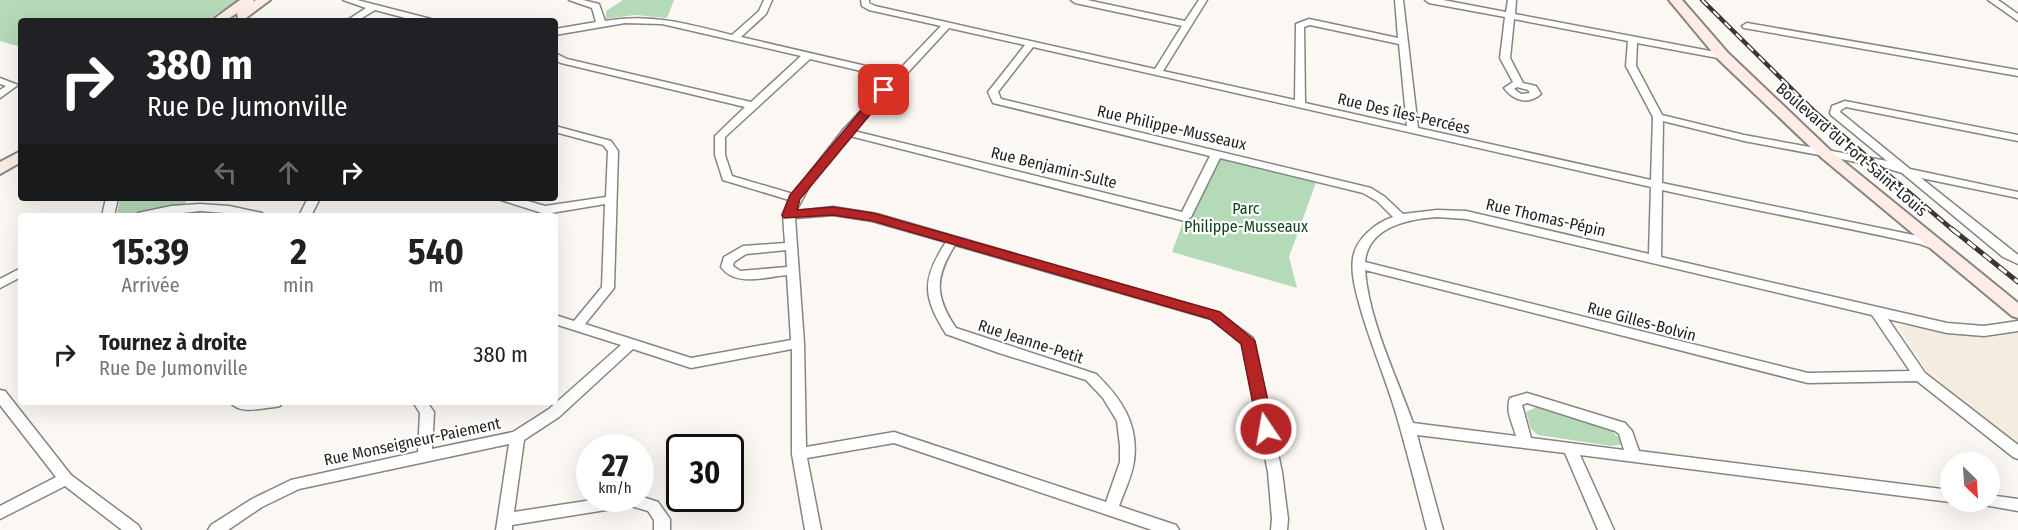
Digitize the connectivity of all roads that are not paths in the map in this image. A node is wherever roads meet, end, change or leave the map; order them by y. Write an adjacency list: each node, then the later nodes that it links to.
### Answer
1 (248, 0): 17 (street)
2 (264, 0): 18 (street)
3 (348, 0): 15 (street)
4 (573, 0): 22 (street)
5 (768, 0): 27 (street)
6 (865, 0): 24 (street, Rue Des îles-Percées)
7 (1075, 0): 14 (street)
8 (1203, 0): 23 (street)
9 (1398, 0): 29 (street)
10 (1429, 0): 16 (street)
11 (1512, 0): 16 (street)
12 (1675, 0): 32 (street, Boulevard du Fort-Saint-Louis)
13 (1992, 0): 21 (street)
14 (1102, 3): 23 (street)
15 (374, 7): 19 (street); 20 (street)
16 (1509, 16): 28 (street); 38 (street)
17 (221, 18)
18 (237, 18)
19 (356, 18)
20 (416, 18)
21 (2018, 18)
22 (601, 24): 26 (street); 27 (street)
23 (1187, 24): 34 (street)
24 (947, 25): 30 (street, Rue Des îles-Percées); 36 (street)
25 (1747, 26): 35 (street)
26 (558, 31)
27 (733, 39): 31 (street)
28 (1633, 39): 32 (street); 42 (street)
29 (1403, 42): 40 (street); 44 (street)
30 (1032, 43): 34 (street, Rue Des îles-Percées); 47 (street, Rue Philippe-Musseaux)
31 (807, 56): 36 (street); 41 (street)
32 (1724, 56): 48 (street, Boulevard du Fort-Saint-Louis)
33 (558, 58): 41 (street)
34 (1158, 71): 40 (street, Rue Des îles-Percées)
35 (2018, 73)
36 (896, 76): 45 (street)
37 (0, 81): 39 (street)
38 (1519, 84)
39 (0, 95)
40 (1299, 104): 44 (street, Rue Des îles-Percées)
41 (753, 106): 56 (street)
42 (1658, 117): 48 (street); 54 (street)
43 (558, 130): 57 (street)
44 (1413, 130): 54 (street, Rue Des îles-Percées)
45 (847, 132): 47 (street, Rue Benjamin-Sulte); 56 (street)
46 (2018, 138): 52 (street)
47 (1217, 153): 63 (street, Rue Philippe-Musseaux)
48 (1827, 155): 52 (street); 66 (street, Boulevard du Fort-Saint-Louis)
49 (18, 157): 50 (street)
50 (0, 169)
51 (18, 169): 53 (street)
52 (1909, 172): 55 (street); 68 (street)
53 (0, 181)
54 (1655, 183): 66 (street, Rue Des îles-Percées); 67 (street)
55 (2018, 195)
56 (794, 198): 62 (street)
57 (611, 200): 58 (street); 77 (street)
58 (515, 201)
59 (191, 203): 60 (street); 61 (street)
60 (153, 213)
61 (243, 213)
62 (789, 215): 64 (street); 65 (street)
63 (1400, 218): 67 (street, Rue Thomas-Pépin); 69 (street, Rue Thomas-Pépin)
64 (952, 241): 95 (street, Rue Jeanne-Petit); 103 (street)
65 (791, 246): 70 (street); 70 (street)
66 (1941, 248): 74 (street, Boulevard du Fort-Saint-Louis)
67 (1655, 259): 73 (street, Rue Thomas-Pépin)
68 (2018, 260)
69 (1359, 265): 80 (street, Rue Gilles-Bolvin); 83 (street, Rue Thomas-Pépin)
70 (792, 270): 78 (street)
71 (18, 274): 72 (street)
72 (0, 284)
73 (1877, 312): 76 (street, Rue Thomas-Pépin); 80 (street)
74 (2018, 312)
75 (558, 320): 77 (street)
76 (2018, 326)
77 (576, 327): 79 (street)
78 (798, 343): 79 (street); 88 (street)
79 (630, 344): 84 (street, Rue Monseigneur-Paiement)
80 (1920, 376): 87 (street)
81 (3, 404): 91 (street)
82 (422, 405): 89 (street)
83 (1407, 428): 85 (street); 104 (street, Rue Thomas-Pépin)
84 (517, 437): 89 (street, Rue Monseigneur-Paiement); 97 (street)
85 (1525, 441): 86 (street); 90 (street)
86 (1571, 450): 90 (street); 105 (street)
87 (2018, 453)
88 (799, 454): 95 (street); 101 (street)
89 (425, 457): 99 (street, Rue Monseigneur-Paiement)
90 (1634, 457): 92 (street)
91 (66, 479): 96 (street); 98 (street)
92 (1940, 495)
93 (2000, 503): 94 (street)
94 (2018, 505)
95 (1112, 509): 102 (street)
96 (0, 513)
97 (504, 525): 100 (street)
98 (134, 530)
99 (216, 530)
100 (662, 530)
101 (813, 530)
102 (1171, 530)
103 (1279, 530)
104 (1435, 530)
105 (1606, 530)

